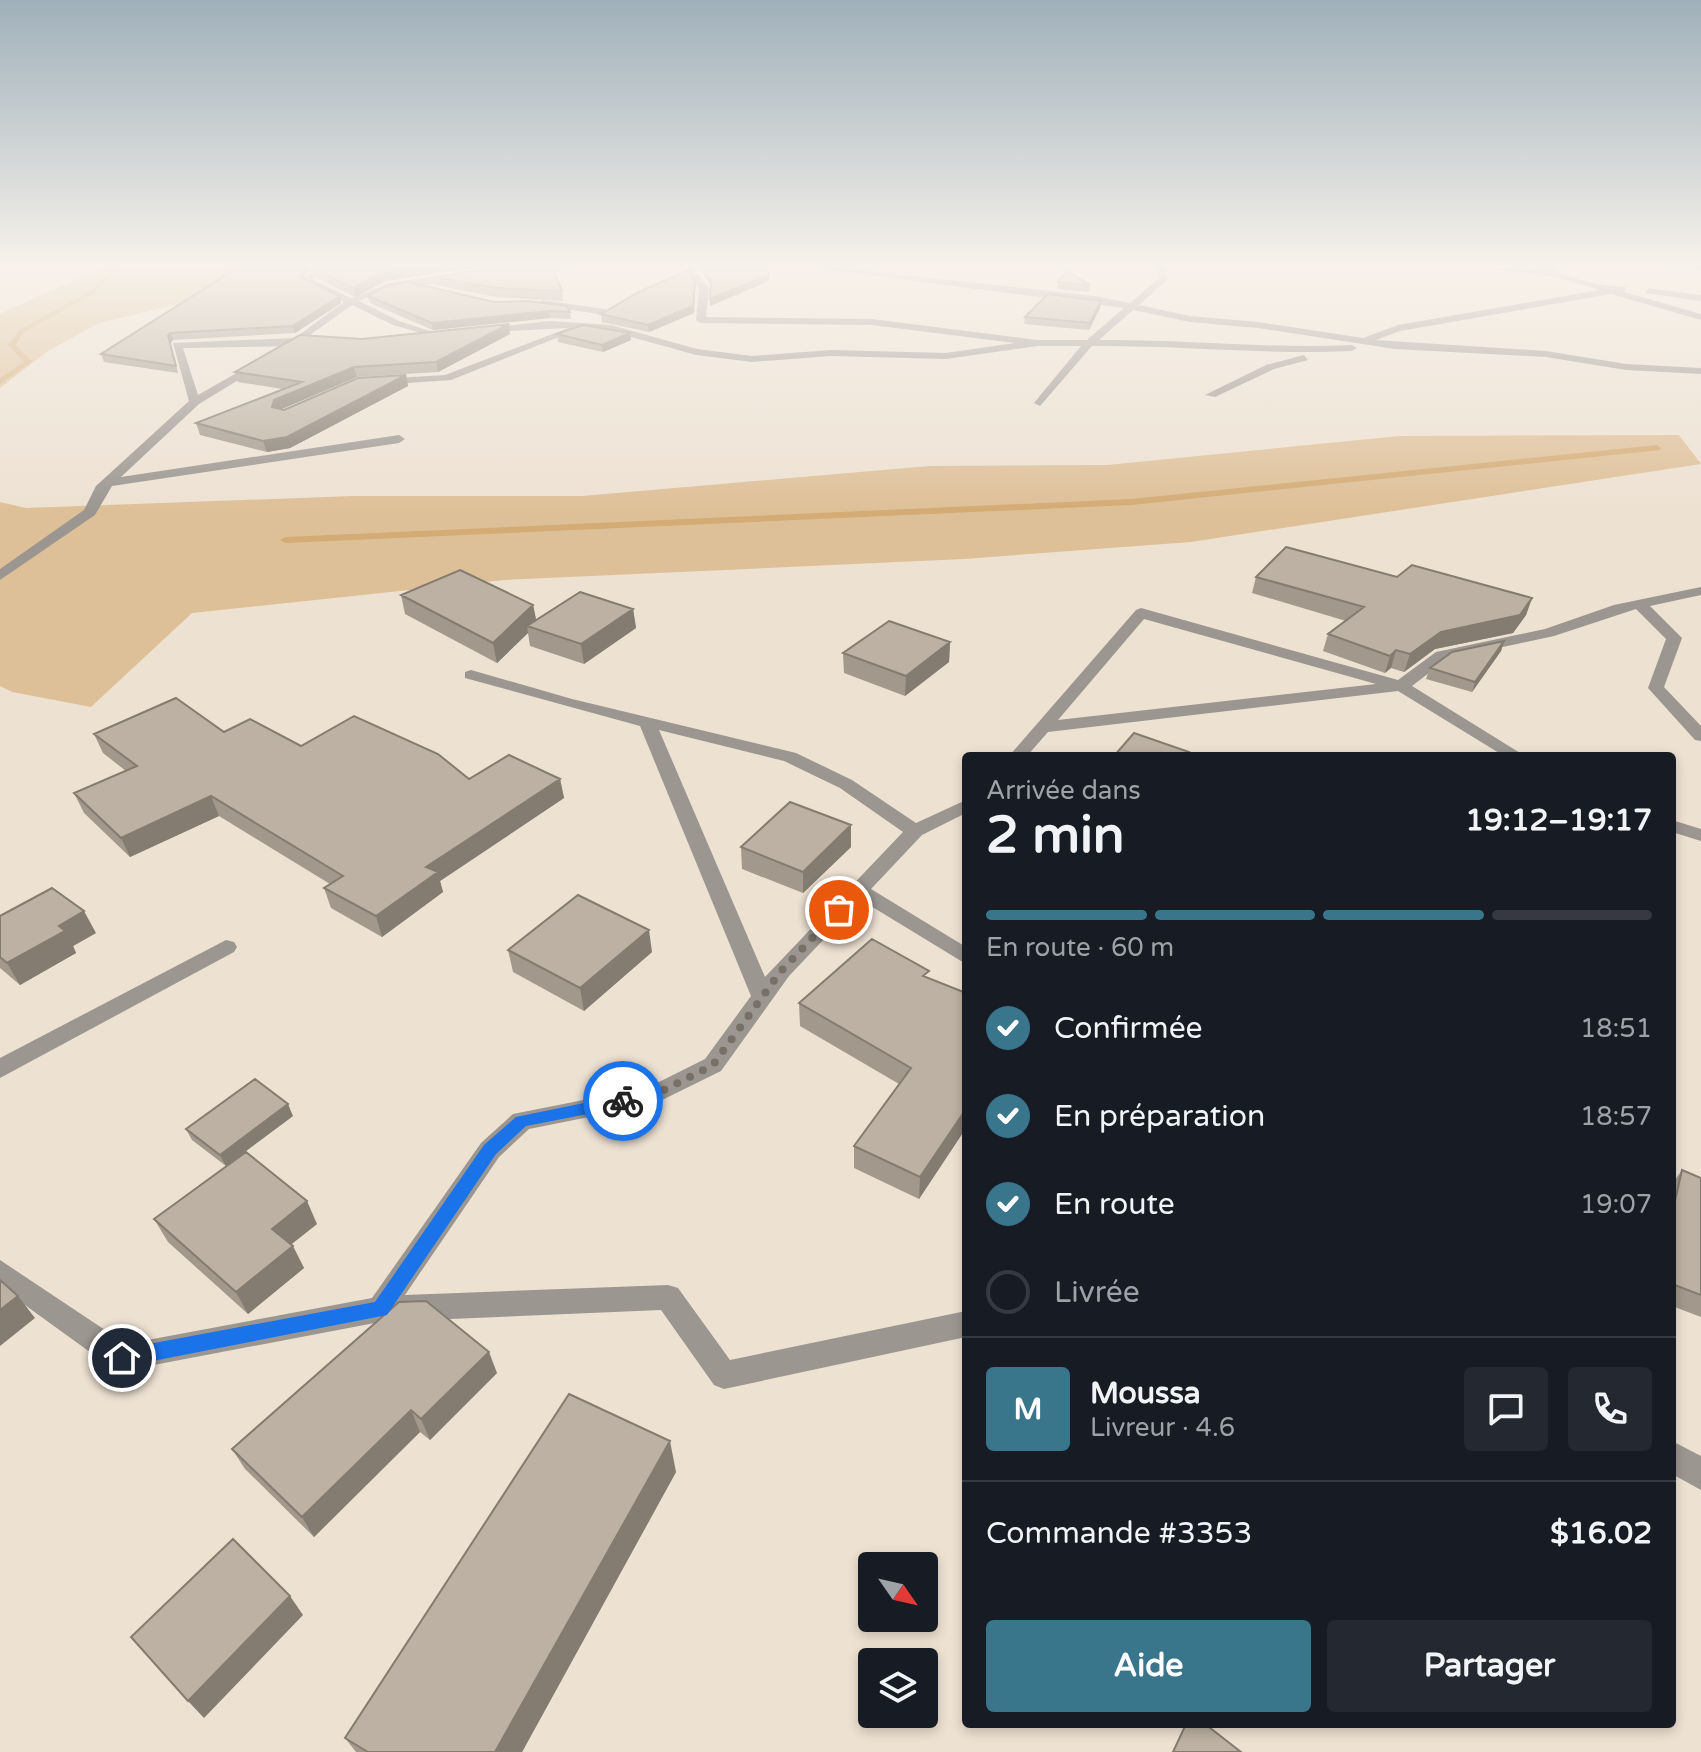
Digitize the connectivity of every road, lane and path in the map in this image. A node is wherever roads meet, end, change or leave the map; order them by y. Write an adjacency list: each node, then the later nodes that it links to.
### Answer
1 (178, 347): 17 (street)
2 (291, 347): 12 (street)
3 (528, 347): 15 (street)
4 (677, 347): 5 (street)
5 (1011, 347)
6 (1086, 347): 18 (street)
7 (1229, 347): 11 (street)
8 (1350, 347): 11 (street)
9 (1377, 347): 11 (street)
10 (1409, 347): 14 (street)
11 (1347, 348): 16 (street)
12 (283, 354)
13 (270, 360): 17 (street)
14 (1701, 371)
15 (373, 382)
16 (1211, 395)
17 (195, 402): 20 (street)
18 (1040, 403)
19 (399, 439): 20 (street)
20 (107, 483): 21 (street)
21 (0, 576)
22 (1701, 591): 23 (street)
23 (1639, 603): 25 (street); 28 (street)
24 (471, 675): 26 (street)
25 (1401, 686): 27 (street); 27 (street); 30 (street)
26 (647, 722): 33 (street); 38 (street)
27 (1043, 727): 29 (street)
28 (1701, 736)
29 (1021, 752)
30 (1509, 752)
31 (962, 808): 33 (street)
32 (1676, 827): 34 (street)
33 (915, 831): 35 (street)
34 (1701, 835)
35 (859, 890): 37 (street); 38 (street)
36 (226, 947): 39 (street)
37 (962, 954)
38 (762, 997): 41 (street)
39 (0, 1069)
40 (0, 1272): 41 (street)
41 (380, 1309): 42 (street)
42 (962, 1325)
43 (1676, 1458): 44 (street)
44 (1701, 1474)

